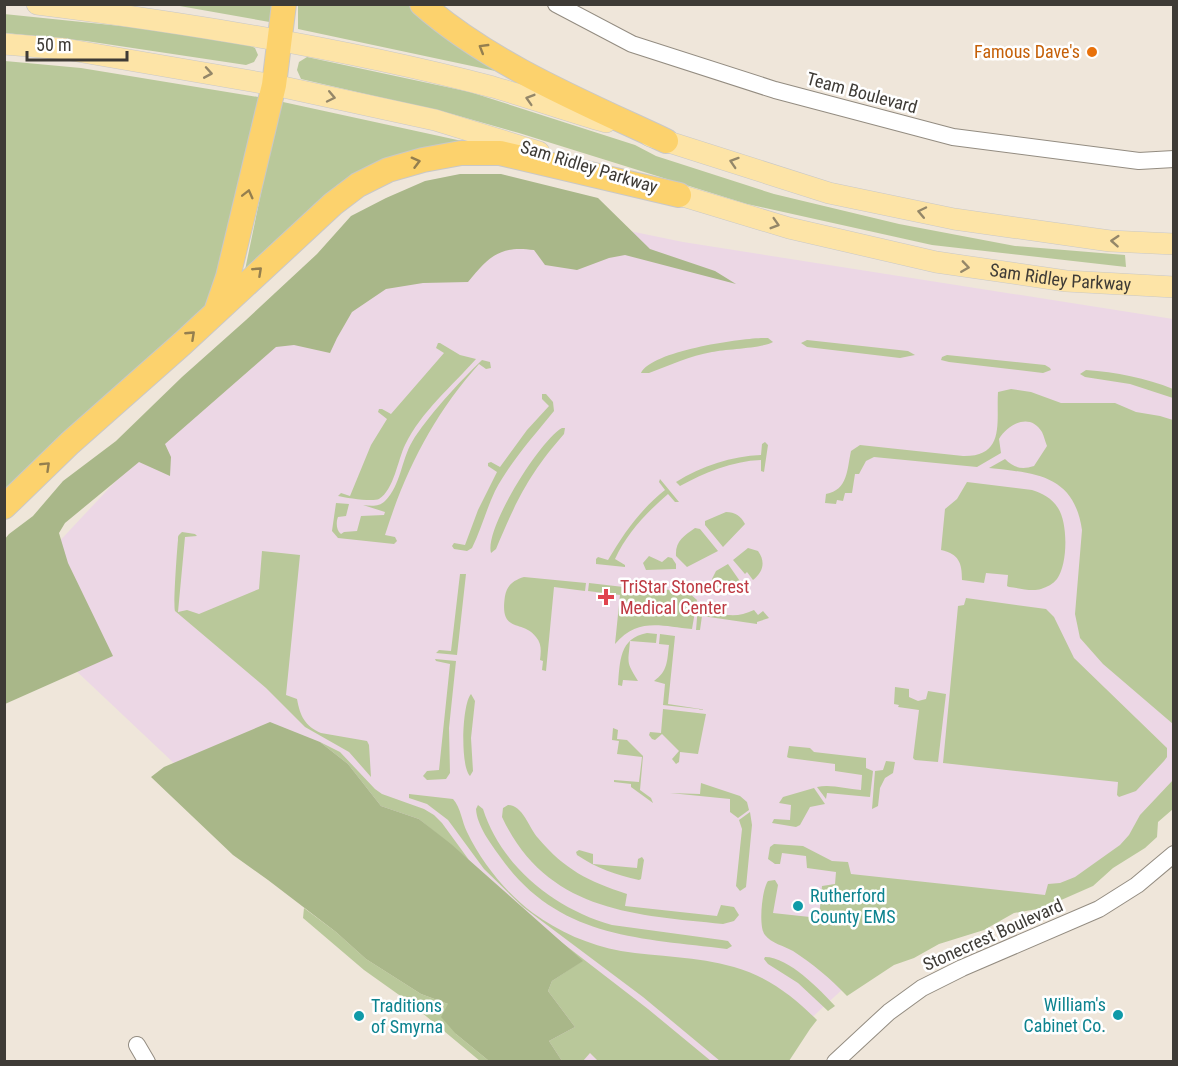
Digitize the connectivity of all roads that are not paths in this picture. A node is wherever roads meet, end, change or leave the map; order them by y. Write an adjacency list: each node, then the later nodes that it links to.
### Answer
1 (37, 4): 5 (main road)
2 (284, 4): 5 (highway)
3 (422, 4): 8 (highway, one-way to 3)
4 (556, 4): 9 (street, Team Boulevard)
5 (279, 41): 7 (highway); 8 (main road, one-way to 5)
6 (4, 44): 7 (main road, Sam Ridley Parkway, one-way to 7)
7 (274, 85): 10 (main road, Sam Ridley Parkway, one-way to 10); 13 (highway, one-way to 7)
8 (666, 141): 11 (main road, one-way to 8)
9 (1173, 159)
10 (679, 195): 12 (main road, Sam Ridley Parkway, one-way to 12); 13 (highway, one-way to 10)
11 (1173, 244)
12 (1173, 287)
13 (216, 312): 14 (highway, one-way to 13)
14 (4, 507)
15 (1173, 854): 18 (street, Stonecrest Boulevard)
16 (137, 1045): 17 (street)
17 (147, 1062)
18 (835, 1062)

